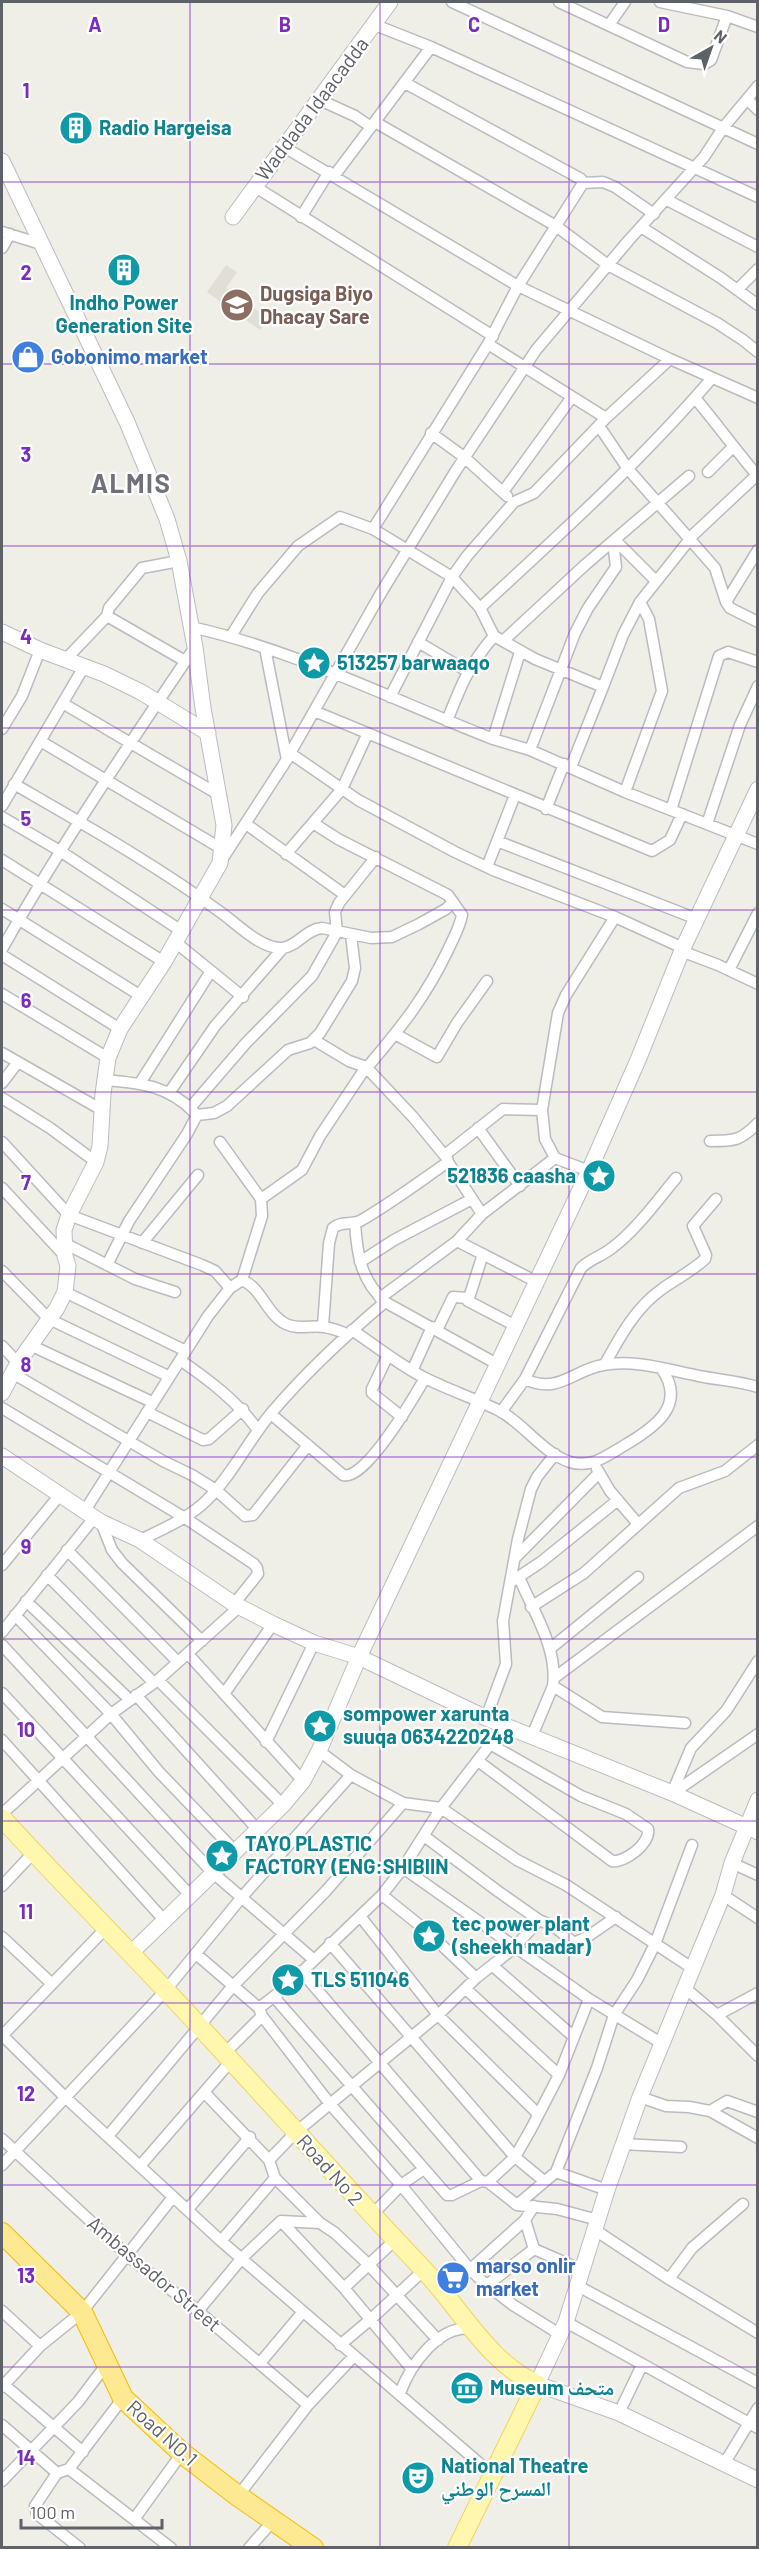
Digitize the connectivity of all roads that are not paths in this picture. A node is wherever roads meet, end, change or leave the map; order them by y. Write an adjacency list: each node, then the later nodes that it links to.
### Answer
1 (390, 2): 7 (street, Waddada Idaacadda)
2 (452, 2): 17 (street)
3 (559, 2): 8 (street)
4 (625, 2): 8 (street)
5 (660, 2): 6 (street)
6 (727, 16): 8 (street); 9 (street)
7 (375, 25): 10 (street); 14 (street, Waddada Idaacadda)
8 (609, 25)
9 (758, 27)
10 (431, 47): 11 (street); 21 (street)
11 (405, 83): 16 (street); 23 (street)
12 (758, 86): 13 (street)
13 (747, 99): 15 (street); 17 (street)
14 (320, 100): 16 (street); 19 (street, Waddada Idaacadda)
15 (758, 110)
16 (373, 125): 22 (street); 30 (street)
17 (723, 128): 18 (street); 21 (street)
18 (758, 144)
19 (284, 147): 22 (street); 24 (street, Waddada Idaacadda)
20 (2, 161): 33 (street)
21 (693, 170): 25 (street); 26 (street)
22 (332, 174): 29 (street); 38 (street)
23 (583, 183): 27 (street); 30 (street)
24 (254, 186): 28 (street, Waddada Idaacadda); 29 (street)
25 (758, 198)
26 (667, 200): 27 (street); 34 (street)
27 (654, 214): 31 (street)
28 (233, 217)
29 (302, 217): 42 (street)
30 (556, 226): 36 (street); 38 (street)
31 (640, 227): 36 (street); 39 (street)
32 (6, 233): 33 (street); 35 (street)
33 (41, 243): 66 (street)
34 (758, 247)
35 (2, 248)
36 (608, 266): 41 (street); 43 (street)
37 (756, 275): 39 (street)
38 (518, 286): 41 (street); 42 (street)
39 (737, 290): 40 (street)
40 (758, 305)
41 (569, 312): 44 (street); 45 (street)
42 (490, 340): 45 (street); 51 (street)
43 (758, 352)
44 (670, 359): 46 (street); 50 (street)
45 (524, 368): 47 (street); 53 (street)
46 (712, 378): 48 (street); 49 (street)
47 (572, 397): 50 (street); 58 (street)
48 (695, 398): 52 (street); 54 (street)
49 (758, 398)
50 (602, 422): 54 (street); 59 (street)
51 (431, 433): 53 (street); 61 (street)
52 (733, 447): 55 (street); 56 (street)
53 (464, 457): 58 (street); 64 (street)
54 (628, 469): 60 (street); 71 (street)
55 (708, 472)
56 (757, 474): 62 (street)
57 (689, 476): 60 (street)
58 (503, 492): 59 (street)
59 (514, 502): 67 (street)
60 (658, 504): 62 (street); 63 (street)
61 (373, 529): 64 (street); 76 (street)
62 (690, 540): 68 (street); 70 (street)
63 (614, 541): 68 (street); 77 (street); 87 (street)
64 (408, 549): 67 (street); 89 (street)
65 (758, 550): 70 (street)
66 (179, 561): 72 (street); 74 (street)
67 (452, 577): 71 (street); 78 (street)
68 (656, 581): 69 (street)
69 (640, 602): 91 (street); 110 (street)
70 (726, 602): 73 (street)
71 (480, 608): 77 (street)
72 (106, 616): 83 (street); 84 (street)
73 (758, 622)
74 (190, 627): 76 (street); 79 (street)
75 (2, 632): 81 (street)
76 (231, 636): 80 (street)
77 (499, 638): 82 (street); 88 (street)
78 (418, 642): 88 (street); 92 (street)
79 (195, 647): 84 (street); 98 (street)
80 (266, 648): 89 (street); 104 (street)
81 (40, 650): 83 (street); 97 (street)
82 (520, 652): 87 (street); 100 (street)
83 (66, 659): 86 (street)
84 (185, 661): 93 (street)
85 (758, 662): 115 (street)
86 (85, 665): 93 (street); 94 (street)
87 (561, 668): 91 (street); 103 (street)
88 (467, 671): 96 (street)
89 (336, 675): 92 (street); 95 (street)
90 (758, 686): 121 (street)
91 (603, 687): 105 (street)
92 (390, 697): 96 (street)
93 (158, 703): 98 (street); 102 (street)
94 (64, 704): 101 (street); 102 (street)
95 (314, 711): 99 (street); 104 (street)
96 (447, 721): 100 (street)
97 (2, 729)
98 (208, 734): 111 (street)
99 (367, 735): 108 (street); 112 (street)
100 (493, 739): 103 (street)
101 (42, 741): 106 (street); 107 (street)
102 (131, 742): 106 (street); 111 (street)
103 (530, 750): 105 (street)
104 (288, 756): 108 (street); 120 (street)
105 (567, 766): 110 (street); 114 (street)
106 (106, 780): 118 (street); 127 (street)
107 (14, 784): 113 (street); 118 (street)
108 (342, 789): 119 (street); 130 (street)
109 (758, 789): 122 (street)
110 (625, 792): 115 (street)
111 (221, 795): 127 (street)
112 (515, 795): 114 (street); 123 (street)
113 (2, 806)
114 (546, 809): 116 (street)
115 (670, 810): 116 (street)
116 (682, 814): 121 (street)
117 (2, 817): 125 (street)
118 (78, 822): 125 (street); 133 (street)
119 (313, 823): 126 (street); 128 (street)
120 (246, 824): 126 (street); 127 (street)
121 (707, 824): 122 (street)
122 (736, 836): 124 (street); 138 (street)
123 (497, 841): 130 (street); 138 (street)
124 (758, 844)
125 (60, 851): 131 (street); 142 (street)
126 (286, 854): 132 (street)
127 (221, 856): 133 (street)
128 (376, 857): 132 (street); 134 (street)
129 (2, 860): 131 (street)
130 (487, 867): 137 (street)
131 (39, 884): 139 (street); 147 (street)
132 (345, 895): 140 (street)
133 (200, 897): 142 (street); 143 (street)
134 (453, 902): 141 (street); 156 (street)
135 (2, 909): 139 (street)
136 (758, 913): 148 (street)
137 (615, 917): 145 (street); 168 (street)
138 (698, 919): 145 (street)
139 (18, 920): 144 (street); 153 (street)
140 (337, 932): 141 (street); 143 (street); 169 (street)
141 (351, 935): 157 (street)
142 (177, 936): 147 (street); 149 (street)
143 (284, 948): 154 (street)
144 (2, 949)
145 (682, 950): 148 (street); 178 (street)
146 (2, 955): 155 (street)
147 (164, 962): 153 (street)
148 (729, 969): 151 (street)
149 (211, 971): 154 (street); 164 (street)
150 (487, 981): 156 (street)
151 (758, 984)
152 (2, 994): 159 (street)
153 (141, 996): 155 (street)
154 (243, 997): 165 (street)
155 (120, 1029): 159 (street)
156 (396, 1034): 161 (street)
157 (314, 1040): 161 (street); 169 (street)
158 (2, 1053): 160 (street)
159 (108, 1058): 162 (street)
160 (18, 1062): 163 (street); 167 (street)
161 (366, 1067): 176 (street); 183 (street)
162 (105, 1080): 164 (street); 167 (street)
163 (2, 1083)
164 (140, 1083): 165 (street)
165 (169, 1093): 169 (street)
166 (2, 1098): 177 (street)
167 (102, 1110): 177 (street)
168 (542, 1110): 171 (street); 175 (street)
169 (193, 1111): 189 (street)
170 (758, 1123): 172 (street)
171 (478, 1128): 176 (street); 181 (street)
172 (710, 1141)
173 (2, 1142): 187 (street)
174 (220, 1142): 183 (street)
175 (555, 1158): 178 (street); 181 (street)
176 (446, 1159): 184 (street); 188 (street)
177 (96, 1162): 187 (street)
178 (589, 1171): 198 (street)
179 (198, 1175): 191 (street)
180 (676, 1178): 220 (street)
181 (520, 1186): 186 (street)
182 (2, 1188): 192 (street)
183 (261, 1199): 197 (street)
184 (472, 1199): 186 (street); 194 (street)
185 (717, 1199): 214 (street)
186 (482, 1214): 190 (street)
187 (69, 1215): 189 (street); 192 (street)
188 (354, 1223): 194 (street); 205 (street)
189 (122, 1235): 191 (street); 195 (street)
190 (457, 1241): 193 (street); 203 (street)
191 (142, 1243): 199 (street)
192 (64, 1250): 195 (street); 200 (street)
193 (483, 1254): 198 (street); 202 (street)
194 (360, 1262): 203 (street)
195 (107, 1265): 201 (street)
196 (2, 1271): 204 (street)
197 (242, 1280): 199 (street); 205 (street)
198 (537, 1282): 206 (street)
199 (230, 1288): 211 (street)
200 (65, 1292): 204 (street); 211 (street)
201 (175, 1292)
202 (468, 1298): 206 (street); 207 (street)
203 (383, 1300): 207 (street); 208 (street)
204 (49, 1319): 209 (street); 218 (street)
205 (323, 1326): 208 (street)
206 (516, 1326): 213 (street)
207 (434, 1329): 213 (street); 217 (street)
208 (349, 1332): 212 (street); 228 (street)
209 (30, 1345): 215 (street); 224 (street)
210 (2, 1346): 215 (street)
211 (183, 1355): 218 (street); 226 (street)
212 (388, 1355): 217 (street); 229 (street)
213 (497, 1364): 223 (street)
214 (605, 1364): 216 (street); 220 (street)
215 (15, 1368): 222 (street); 231 (street)
216 (662, 1368): 221 (street); 236 (street)
217 (412, 1371): 219 (street)
218 (168, 1376): 224 (street)
219 (425, 1378): 223 (street); 229 (street)
220 (525, 1379): 227 (street)
221 (758, 1388)
222 (2, 1393)
223 (478, 1402): 227 (street); 263 (street)
224 (149, 1407): 226 (street); 231 (street)
225 (2, 1408): 237 (street)
226 (243, 1409): 230 (street)
227 (501, 1412): 234 (street)
228 (271, 1413): 230 (street); 232 (street)
229 (402, 1417): 232 (street)
230 (258, 1430): 238 (street)
231 (129, 1441): 237 (street); 238 (street)
232 (308, 1444): 238 (street)
233 (758, 1445): 243 (street)
234 (555, 1454): 236 (street); 247 (street)
235 (2, 1456): 239 (street)
236 (597, 1468): 240 (street); 247 (street)
237 (109, 1471): 241 (street); 242 (street)
238 (216, 1490): 242 (street)
239 (59, 1496): 241 (street); 248 (street)
240 (618, 1500): 243 (street); 251 (street)
241 (93, 1517): 245 (street); 246 (street); 258 (street)
242 (185, 1518): 245 (street); 253 (street)
243 (638, 1524): 254 (street)
244 (758, 1526): 267 (street)
245 (140, 1540): 253 (street)
246 (67, 1550): 249 (street); 265 (street)
247 (515, 1558): 251 (street)
248 (2, 1565)
249 (47, 1575): 252 (street); 266 (street)
250 (638, 1577): 261 (street)
251 (514, 1580): 254 (street); 272 (street)
252 (26, 1601): 255 (street); 270 (street)
253 (237, 1606): 256 (street); 258 (street)
254 (531, 1607): 261 (street)
255 (15, 1615): 257 (street); 271 (street)
256 (273, 1624): 259 (street); 269 (street)
257 (2, 1632)
258 (202, 1641): 262 (street)
259 (314, 1643): 263 (street); 279 (street)
260 (2, 1645): 277 (street)
261 (551, 1648): 267 (street)
262 (188, 1654): 265 (street); 269 (street)
263 (359, 1657): 272 (street); 281 (street)
264 (758, 1660): 287 (street)
265 (178, 1662): 266 (street)
266 (156, 1681): 270 (street); 290 (street)
267 (554, 1682): 273 (street); 276 (street)
268 (2, 1692): 282 (street)
269 (224, 1694): 279 (street)
270 (133, 1697): 271 (street); 294 (street)
271 (111, 1714): 277 (street); 298 (street)
272 (486, 1718): 274 (street)
273 (685, 1723)
274 (505, 1725): 276 (street); 280 (street)
275 (758, 1734): 287 (street)
276 (532, 1736): 287 (street)
277 (86, 1737): 282 (street); 302 (street)
278 (2, 1740): 285 (street)
279 (266, 1742): 286 (street)
280 (490, 1744): 283 (street); 283 (street)
281 (319, 1751): 284 (street); 286 (street)
282 (62, 1758): 285 (street); 305 (street)
283 (478, 1761): 291 (street)
284 (351, 1775): 289 (street); 308 (street)
285 (38, 1780): 292 (street); 312 (street)
286 (303, 1781): 290 (street)
287 (672, 1793): 295 (street)
288 (758, 1800): 295 (street)
289 (403, 1803): 291 (street); 315 (street)
290 (283, 1805): 294 (street)
291 (441, 1808): 296 (street); 310 (street)
292 (2, 1814)
293 (2, 1818): 299 (main road, Road No 2)
294 (257, 1829): 298 (street)
295 (752, 1829): 300 (street)
296 (424, 1836): 301 (street); 313 (street)
297 (692, 1845): 318 (street)
298 (234, 1850): 302 (street)
299 (33, 1853): 304 (street); 314 (main road, Road No 2)
300 (732, 1863): 303 (street); 307 (street)
301 (403, 1868): 306 (street); 319 (street)
302 (212, 1872): 305 (street); 308 (street)
303 (758, 1875)
304 (2, 1886)
305 (189, 1894): 312 (street)
306 (382, 1895): 309 (street); 326 (street)
307 (723, 1895): 311 (street); 324 (street)
308 (242, 1897): 315 (street); 321 (street)
309 (360, 1916): 317 (street); 336 (street)
310 (616, 1917): 313 (street); 318 (street)
311 (758, 1918)
312 (164, 1920): 320 (street)
313 (539, 1920): 319 (street)
314 (106, 1928): 320 (main road, Road No 2); 327 (street)
315 (283, 1933): 322 (street); 328 (street)
316 (2, 1937): 327 (street)
317 (330, 1943): 322 (street); 341 (street)
318 (655, 1944): 324 (street); 337 (street)
319 (514, 1948): 323 (street); 334 (street)
320 (130, 1954): 331 (main road, Road No 2)
321 (196, 1954): 328 (street); 331 (street)
322 (313, 1959): 325 (street)
323 (493, 1966): 326 (street); 342 (street)
324 (692, 1968): 329 (street)
325 (301, 1971): 333 (street); 346 (street)
326 (476, 1978): 330 (street)
327 (51, 1983): 340 (street)
328 (232, 1987): 335 (street); 339 (street)
329 (685, 1988): 338 (street); 343 (street)
330 (466, 1989): 336 (street); 347 (street)
331 (165, 1991): 339 (main road, Road No 2); 351 (street)
332 (757, 1995): 338 (street)
333 (274, 1997): 335 (street); 348 (street)
334 (589, 1999): 337 (street); 342 (street)
335 (261, 2012): 345 (street); 352 (street)
336 (438, 2015): 341 (street); 355 (street)
337 (614, 2015): 343 (street); 369 (street)
338 (717, 2015): 344 (street)
339 (200, 2027): 345 (main road, Road No 2); 357 (street)
340 (2, 2035): 351 (street)
341 (412, 2036): 346 (street); 364 (street)
342 (574, 2037): 347 (street)
343 (661, 2043): 350 (street)
344 (758, 2056)
345 (228, 2057): 349 (street); 356 (main road, Road No 2)
346 (379, 2062): 348 (street); 371 (street)
347 (559, 2075): 355 (street)
348 (352, 2087): 352 (street); 368 (street)
349 (204, 2092): 358 (street); 367 (street)
350 (640, 2097): 353 (street); 361 (street)
351 (66, 2098): 357 (street); 363 (street)
352 (330, 2104): 356 (street); 373 (street)
353 (710, 2111): 354 (street); 359 (street)
354 (758, 2112)
355 (538, 2114): 364 (street)
356 (296, 2132): 365 (street); 380 (main road, Road No 2)
357 (108, 2136): 367 (street)
358 (250, 2137): 365 (street); 379 (street)
359 (758, 2138)
360 (2, 2139): 363 (street, Ambassador Street)
361 (622, 2144): 362 (street); 374 (street)
362 (681, 2147)
363 (14, 2152): 366 (street); 389 (street, Ambassador Street)
364 (515, 2157): 371 (street); 372 (street)
365 (269, 2160): 370 (street)
366 (2, 2165)
367 (140, 2166): 375 (street)
368 (424, 2169): 371 (street); 373 (street)
369 (556, 2172): 372 (street); 374 (street)
370 (275, 2178): 383 (street); 387 (street)
371 (485, 2181): 377 (street)
372 (544, 2181): 377 (street)
373 (401, 2185): 380 (street); 392 (street)
374 (607, 2190): 384 (street)
375 (174, 2197): 379 (street); 389 (street)
376 (743, 2204): 395 (street)
377 (517, 2205): 378 (street)
378 (534, 2206): 381 (street); 384 (street)
379 (188, 2209): 387 (street)
380 (371, 2216): 386 (main road, Road No 2)
381 (525, 2220): 388 (street); 392 (street)
382 (281, 2221): 383 (street); 390 (street); 398 (street)
383 (320, 2223): 391 (street)
384 (597, 2225): 394 (street); 395 (street)
385 (2, 2233): 403 (highway, Road NO.1)
386 (395, 2240): 391 (street); 393 (main road, Road No 2)
387 (221, 2241): 390 (street)
388 (534, 2249): 394 (street); 396 (street)
389 (128, 2256): 402 (street, Ambassador Street); 403 (street)
390 (242, 2258): 402 (street); 404 (street)
391 (368, 2264): 398 (street); 400 (street)
392 (469, 2268): 396 (street); 399 (street)
393 (424, 2270): 399 (main road, Road No 2); 400 (street)
394 (582, 2270): 397 (street)
395 (669, 2279): 408 (street)
396 (487, 2285): 407 (street)
397 (578, 2286): 407 (street); 417 (street)
398 (344, 2288): 405 (street)
399 (444, 2293): 406 (main road, Road No 2)
400 (397, 2295): 405 (street); 409 (street)
401 (2, 2311): 411 (street)
402 (198, 2311): 413 (street, Ambassador Street)
403 (82, 2312): 411 (street); 415 (highway, Road NO.1)
404 (302, 2313): 410 (street); 413 (street)
405 (371, 2319): 410 (street); 416 (street)
406 (473, 2329): 409 (street); 418 (main road, Road No 2)
407 (563, 2329): 414 (street); 418 (street)
408 (758, 2333)
409 (438, 2340): 416 (street)
410 (340, 2345): 412 (street)
411 (40, 2346): 419 (street)
412 (354, 2356): 420 (street); 422 (street)
413 (260, 2363): 422 (street, Ambassador Street)
414 (642, 2365): 424 (street); 426 (street)
415 (106, 2366): 421 (highway, Road NO.1); 427 (street)
416 (411, 2368): 420 (street)
417 (758, 2383)
418 (537, 2384): 424 (street); 434 (main road)
419 (2, 2385): 427 (street)
420 (400, 2393): 434 (street)
421 (123, 2398): 429 (street); 430 (highway, Road NO.1)
422 (308, 2405): 437 (street)
423 (758, 2408): 426 (street)
424 (619, 2413): 431 (street)
425 (2, 2425): 428 (street)
426 (754, 2426): 431 (street)
427 (55, 2427): 428 (street); 429 (street)
428 (31, 2450): 433 (street); 436 (street)
429 (83, 2451): 432 (street)
430 (182, 2453): 437 (highway, Road NO.1); 438 (street)
431 (724, 2464): 435 (street)
432 (69, 2469): 433 (street); 438 (street)
433 (57, 2473): 440 (street)
434 (493, 2475): 444 (main road)
435 (758, 2480)
436 (2, 2481)
437 (238, 2496): 439 (highway, Road NO.1)
438 (135, 2518): 441 (street)
439 (273, 2521): 442 (street); 443 (highway, Road NO.1)
440 (80, 2547)
441 (171, 2547)
442 (249, 2547)
443 (313, 2547)
444 (457, 2547)

